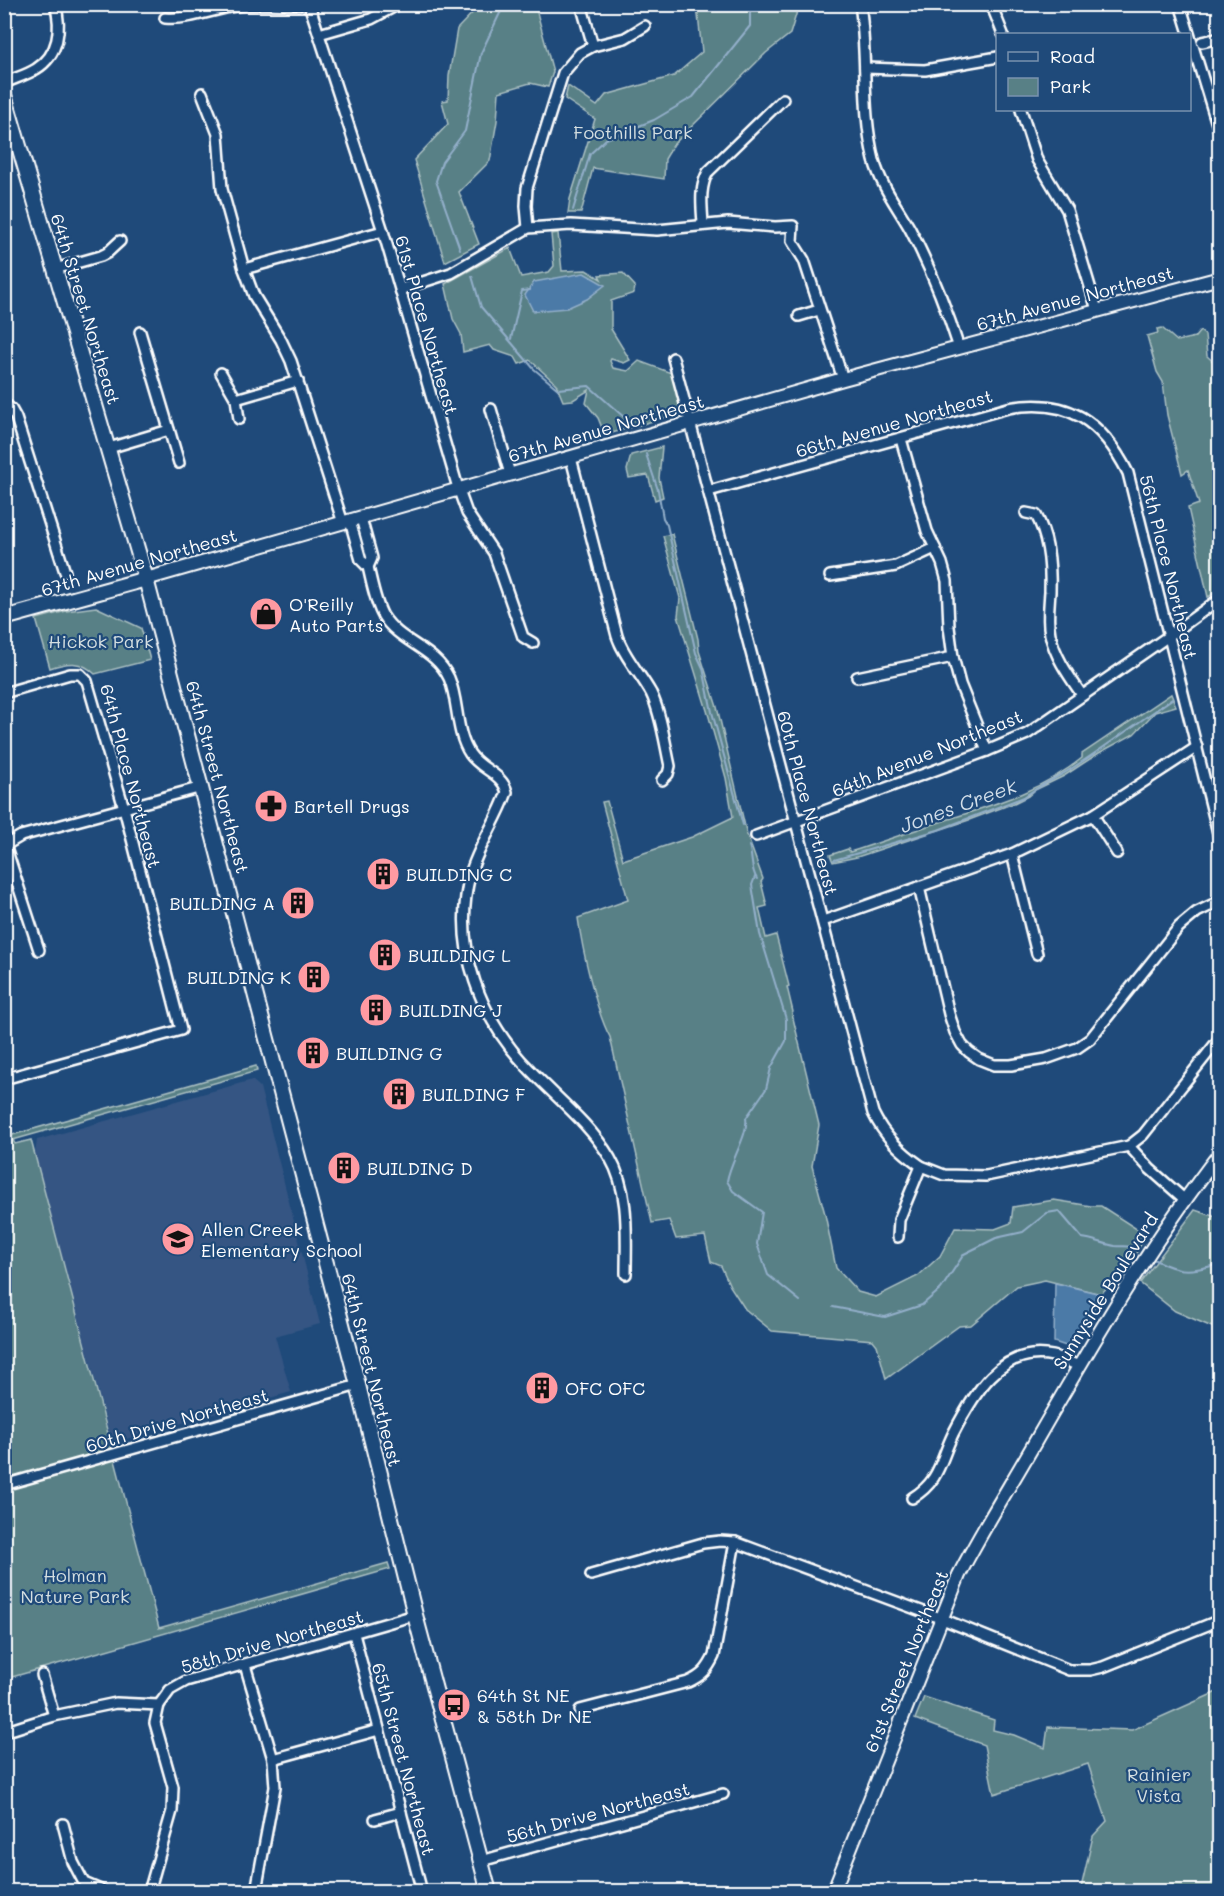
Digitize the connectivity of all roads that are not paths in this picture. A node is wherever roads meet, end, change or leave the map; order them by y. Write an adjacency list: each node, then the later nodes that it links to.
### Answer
1 (55, 4): 20 (street)
2 (302, 4): 9 (street)
3 (309, 4): 13 (street, 61st Place Northeast)
4 (399, 4): 13 (street)
5 (581, 4): 17 (street)
6 (860, 4): 19 (street)
7 (991, 4): 11 (street)
8 (1180, 4): 12 (street)
9 (165, 18)
10 (645, 26): 17 (street)
11 (1003, 33)
12 (1189, 33)
13 (318, 34): 28 (street, 61st Place Northeast)
14 (1220, 38): 16 (street)
15 (1191, 40): 25 (street)
16 (1202, 42)
17 (593, 46): 27 (street)
18 (996, 57): 19 (street)
19 (865, 68): 38 (street)
20 (4, 83)
21 (202, 93): 31 (street)
22 (4, 95): 30 (main road, 64th Street Northeast)
23 (783, 99): 26 (street)
24 (1022, 111): 35 (street)
25 (1220, 134)
26 (703, 224): 27 (street); 34 (street)
27 (528, 228): 33 (street)
28 (383, 231): 31 (street); 33 (street, 61st Place Northeast)
29 (120, 241): 30 (street)
30 (55, 269): 51 (main road, 64th Street Northeast)
31 (244, 269): 42 (street)
32 (1220, 278): 35 (street, 67th Avenue Northeast)
33 (401, 289): 55 (street, 61st Place Northeast)
34 (819, 310): 36 (street); 41 (street)
35 (1097, 310): 38 (street, 67th Avenue Northeast)
36 (799, 316)
37 (140, 332): 49 (street)
38 (959, 348): 41 (street, 67th Avenue Northeast)
39 (673, 358): 48 (street, 60th Place Northeast)
40 (221, 373): 43 (street)
41 (843, 379): 48 (street, 67th Avenue Northeast)
42 (298, 381): 43 (street); 58 (street)
43 (236, 399): 46 (street)
44 (5, 403): 60 (street)
45 (491, 409): 54 (street)
46 (239, 419)
47 (1088, 419): 50 (street, 66th Avenue Northeast); 65 (street, 56th Place Northeast)
48 (690, 423): 52 (street, 67th Avenue Northeast); 56 (street, 60th Place Northeast)
49 (169, 430): 51 (street); 53 (street)
50 (901, 439): 56 (street, 66th Avenue Northeast); 59 (street)
51 (109, 448): 62 (main road, 64th Street Northeast)
52 (571, 458): 54 (street, 67th Avenue Northeast); 73 (street)
53 (179, 462)
54 (510, 474): 55 (street, 67th Avenue Northeast)
55 (458, 488): 58 (street, 67th Avenue Northeast); 66 (street, 61st Place Northeast)
56 (709, 491): 77 (street, 60th Place Northeast)
57 (1026, 513): 70 (street)
58 (351, 520): 62 (street, 67th Avenue Northeast); 95 (street)
59 (935, 548): 61 (street); 67 (street)
60 (65, 572)
61 (830, 576)
62 (146, 579): 64 (main road, 67th Avenue Northeast); 74 (main road, 64th Street Northeast)
63 (1220, 601): 65 (street, 64th Avenue Northeast)
64 (4, 618)
65 (1170, 636): 70 (street, 64th Avenue Northeast); 71 (street, 56th Place Northeast)
66 (533, 643)
67 (953, 657): 68 (street); 72 (street)
68 (857, 677)
69 (4, 693): 75 (street, 64th Place Northeast)
70 (1082, 695): 72 (street, 64th Avenue Northeast)
71 (1197, 747): 76 (street); 79 (street, 56th Place Northeast)
72 (987, 751): 77 (street, 64th Avenue Northeast)
73 (662, 780)
74 (202, 787): 75 (street); 97 (main road, 64th Street Northeast)
75 (124, 808): 80 (street); 89 (street, 64th Place Northeast)
76 (1092, 814): 81 (street); 82 (street)
77 (796, 822): 78 (street, 64th Avenue Northeast); 85 (street, 60th Place Northeast)
78 (756, 836)
79 (1220, 841)
80 (5, 844): 86 (street)
81 (1117, 853)
82 (1012, 854): 83 (street); 87 (street)
83 (919, 887): 84 (street); 85 (street)
84 (1220, 901)
85 (823, 921): 92 (street, 60th Place Northeast)
86 (39, 950)
87 (1037, 954)
88 (1220, 1038): 90 (street)
89 (4, 1079)
90 (1129, 1146): 92 (street); 93 (street)
91 (1220, 1153): 93 (street, Sunnyside Boulevard)
92 (921, 1166): 94 (street)
93 (1184, 1199): 96 (street, Sunnyside Boulevard)
94 (898, 1238)
95 (626, 1274)
96 (1079, 1366): 98 (street, Sunnyside Boulevard); 100 (street)
97 (358, 1385): 99 (street, 60th Drive Northeast); 103 (main road, 64th Street Northeast)
98 (1029, 1453): 104 (street, 61st Street Northeast)
99 (4, 1485)
100 (912, 1498)
101 (735, 1542): 102 (street); 104 (street); 110 (street)
102 (591, 1575)
103 (415, 1615): 106 (street, 58th Drive Northeast); 119 (main road, 64th Street Northeast)
104 (940, 1618): 105 (street); 125 (street, 61st Street Northeast)
105 (1220, 1620)
106 (354, 1634): 107 (street, 58th Drive Northeast); 112 (street, 65th Street Northeast)
107 (245, 1665): 109 (street, 58th Drive Northeast); 114 (street)
108 (42, 1675): 111 (street)
109 (159, 1705): 111 (street); 122 (street)
110 (580, 1710)
111 (54, 1716): 113 (street)
112 (379, 1730): 114 (street); 116 (street, 65th Street Northeast)
113 (4, 1732)
114 (273, 1759): 120 (street)
115 (723, 1794): 119 (street, 56th Drive Northeast)
116 (401, 1812): 117 (street); 123 (street, 65th Street Northeast)
117 (375, 1819)
118 (63, 1824): 121 (street)
119 (481, 1861): 124 (main road, 64th Street Northeast)
120 (257, 1891)
121 (105, 1892)
122 (149, 1892)
123 (422, 1892)
124 (489, 1892)
125 (833, 1892)

